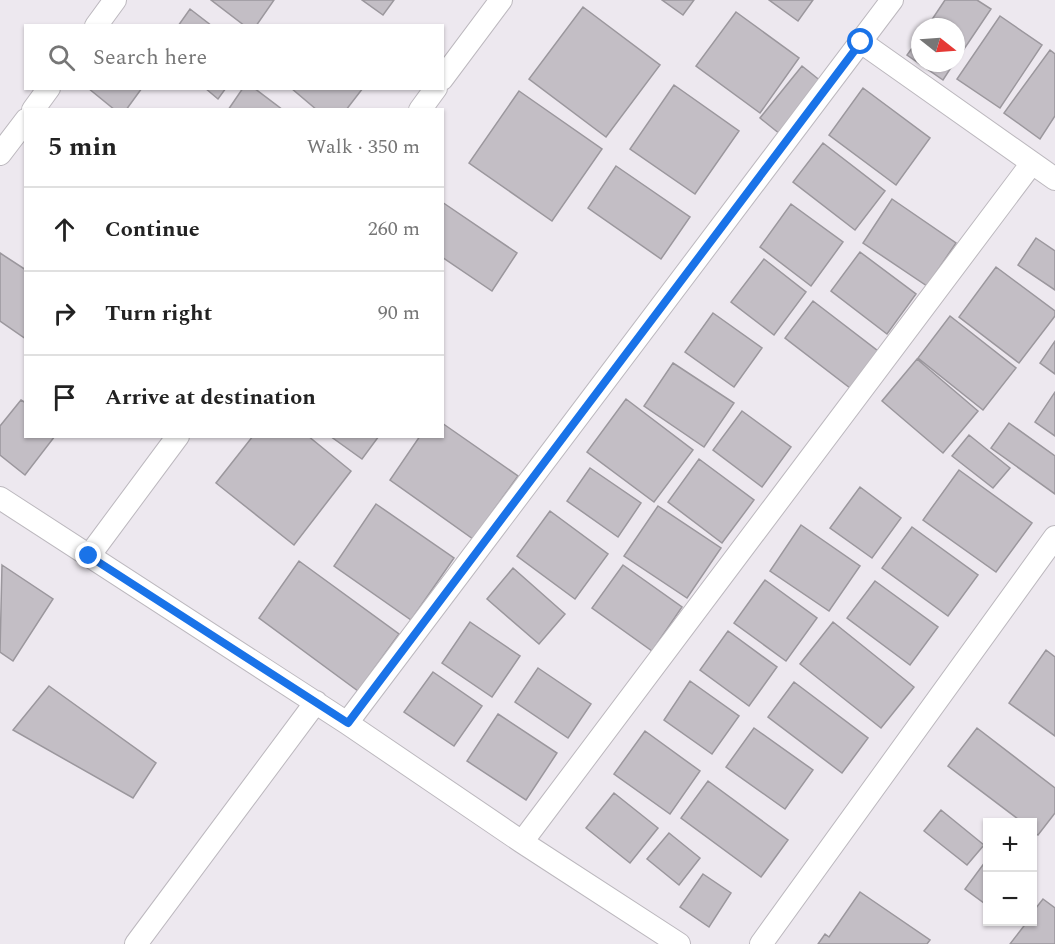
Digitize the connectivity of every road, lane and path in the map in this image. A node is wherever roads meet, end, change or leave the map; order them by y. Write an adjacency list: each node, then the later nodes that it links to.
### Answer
1 (115, 0): 4 (street)
2 (892, 0): 5 (street)
3 (491, 4): 6 (street)
4 (97, 24)
5 (861, 42): 13 (street); 20 (street)
6 (444, 76)
7 (48, 90): 9 (street)
8 (435, 90): 10 (street)
9 (34, 108)
10 (421, 108)
11 (24, 123): 12 (street)
12 (0, 154)
13 (1032, 163): 14 (street); 21 (street)
14 (1055, 179)
15 (177, 438): 18 (street)
16 (0, 498): 18 (street)
17 (1055, 537): 24 (street)
18 (89, 556): 19 (street)
19 (316, 702): 20 (street); 22 (street)
20 (348, 723): 21 (street)
21 (522, 842): 23 (street)
22 (136, 944)
23 (679, 944)
24 (761, 944)

